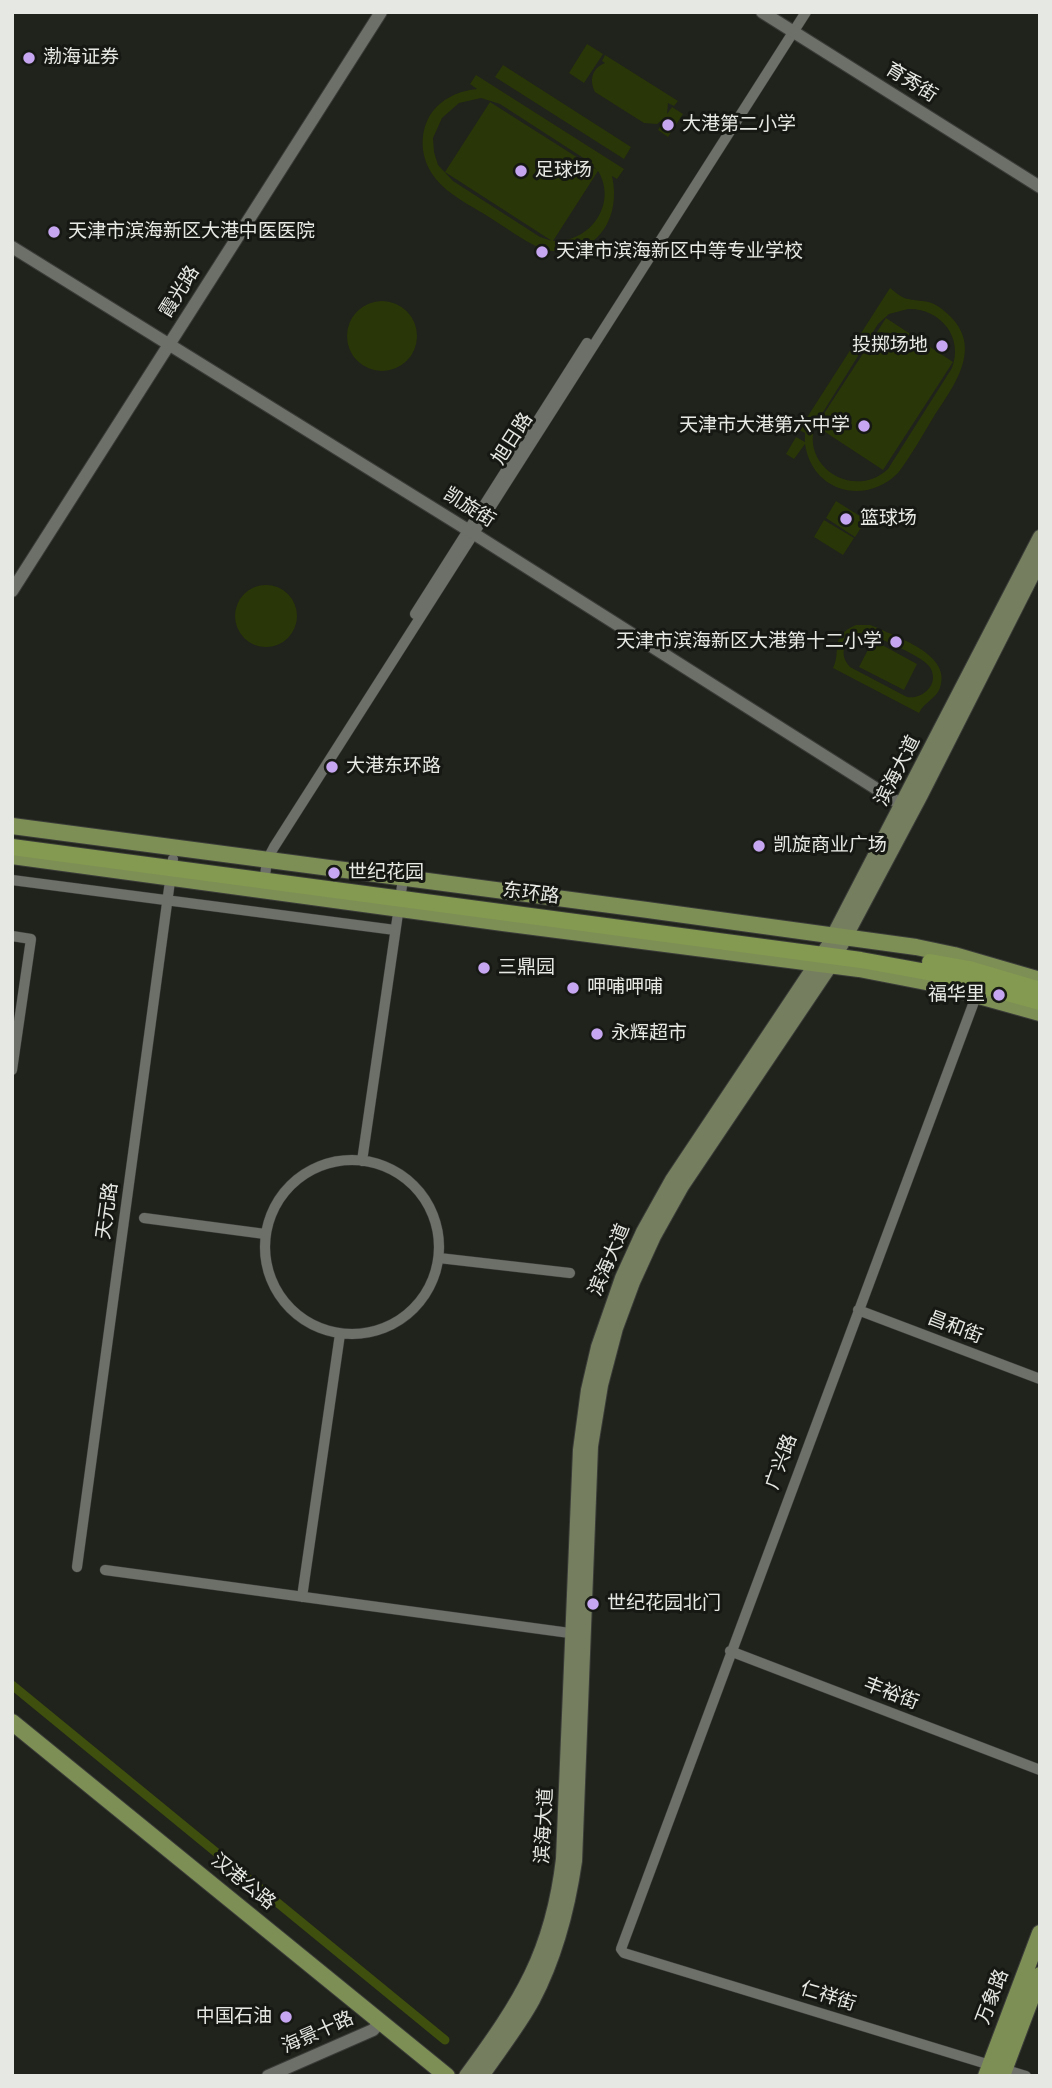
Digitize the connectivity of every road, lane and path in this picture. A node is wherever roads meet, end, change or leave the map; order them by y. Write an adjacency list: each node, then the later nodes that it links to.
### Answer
1 (374, 12): 12 (street, 霞光路)
2 (381, 12): 12 (street, 霞光路)
3 (762, 12): 7 (street, 育秀街)
4 (773, 12): 7 (street, 育秀街)
5 (799, 12): 7 (street, 旭日路)
6 (806, 12): 7 (street, 旭日路)
7 (792, 28): 8 (street, 育秀街); 9 (street, 育秀街); 13 (street, 旭日路)
8 (1040, 179)
9 (1040, 187)
10 (12, 247): 12 (street, 凯旋街)
11 (12, 256): 12 (street, 凯旋街)
12 (165, 346): 13 (street, 凯旋街); 16 (street, 霞光路); 17 (street, 霞光路)
13 (469, 534): 18 (street, 凯旋街); 24 (street, 旭日路)
14 (1040, 537): 18 (main road, 滨海大道)
15 (1040, 560): 30 (main road, 滨海大道)
16 (12, 582)
17 (12, 591)
18 (901, 809): 30 (main road, 滨海大道)
19 (12, 826): 24 (main road)
20 (12, 838): 23 (highway, 东环路)
21 (12, 847): 23 (highway, 东环路)
22 (12, 856): 23 (main road)
23 (172, 868): 24 (highway, 东环路); 27 (street, 天元路)
24 (261, 875): 26 (highway, 东环路)
25 (12, 880): 27 (street)
26 (400, 894): 28 (street); 30 (highway, 东环路)
27 (167, 900): 28 (street); 45 (street, 天元路)
28 (395, 930): 37 (street)
29 (12, 936): 36 (street)
30 (832, 951): 31 (main road); 32 (highway, 东环路); 33 (highway, 东环路); 48 (main road, 滨海大道)
31 (1040, 980)
32 (978, 990): 34 (highway, 东环路); 35 (main road); 42 (street, 广兴路)
33 (1040, 990)
34 (1040, 1002)
35 (1040, 1013)
36 (12, 1070)
37 (362, 1161): 39 (street); 40 (street)
38 (144, 1218): 39 (street)
39 (265, 1234): 43 (street)
40 (439, 1258): 41 (street); 43 (street)
41 (570, 1273)
42 (858, 1310): 44 (street, 昌和街); 49 (street, 广兴路)
43 (340, 1334): 47 (street)
44 (1040, 1379)
45 (77, 1567)
46 (105, 1570): 47 (street)
47 (302, 1597): 48 (street)
48 (578, 1634): 62 (main road, 滨海大道); 63 (main road, 滨海大道)
49 (730, 1651): 52 (street, 丰裕街); 54 (street, 广兴路)
50 (12, 1722): 56 (main road, 汉港公路)
51 (12, 1729): 56 (main road, 汉港公路)
52 (1040, 1770)
53 (1040, 1933): 57 (main road, 万象路)
54 (622, 1951): 57 (street, 仁祥街)
55 (1040, 1975): 57 (main road, 万象路)
56 (383, 2026): 58 (street, 海景十路); 59 (street, 海景十路); 60 (main road, 汉港公路); 61 (main road, 汉港公路)
57 (995, 2071): 64 (street, 仁祥街)
58 (268, 2076)
59 (289, 2076)
60 (439, 2076)
61 (447, 2076)
62 (467, 2076)
63 (482, 2076)
64 (1026, 2076)

